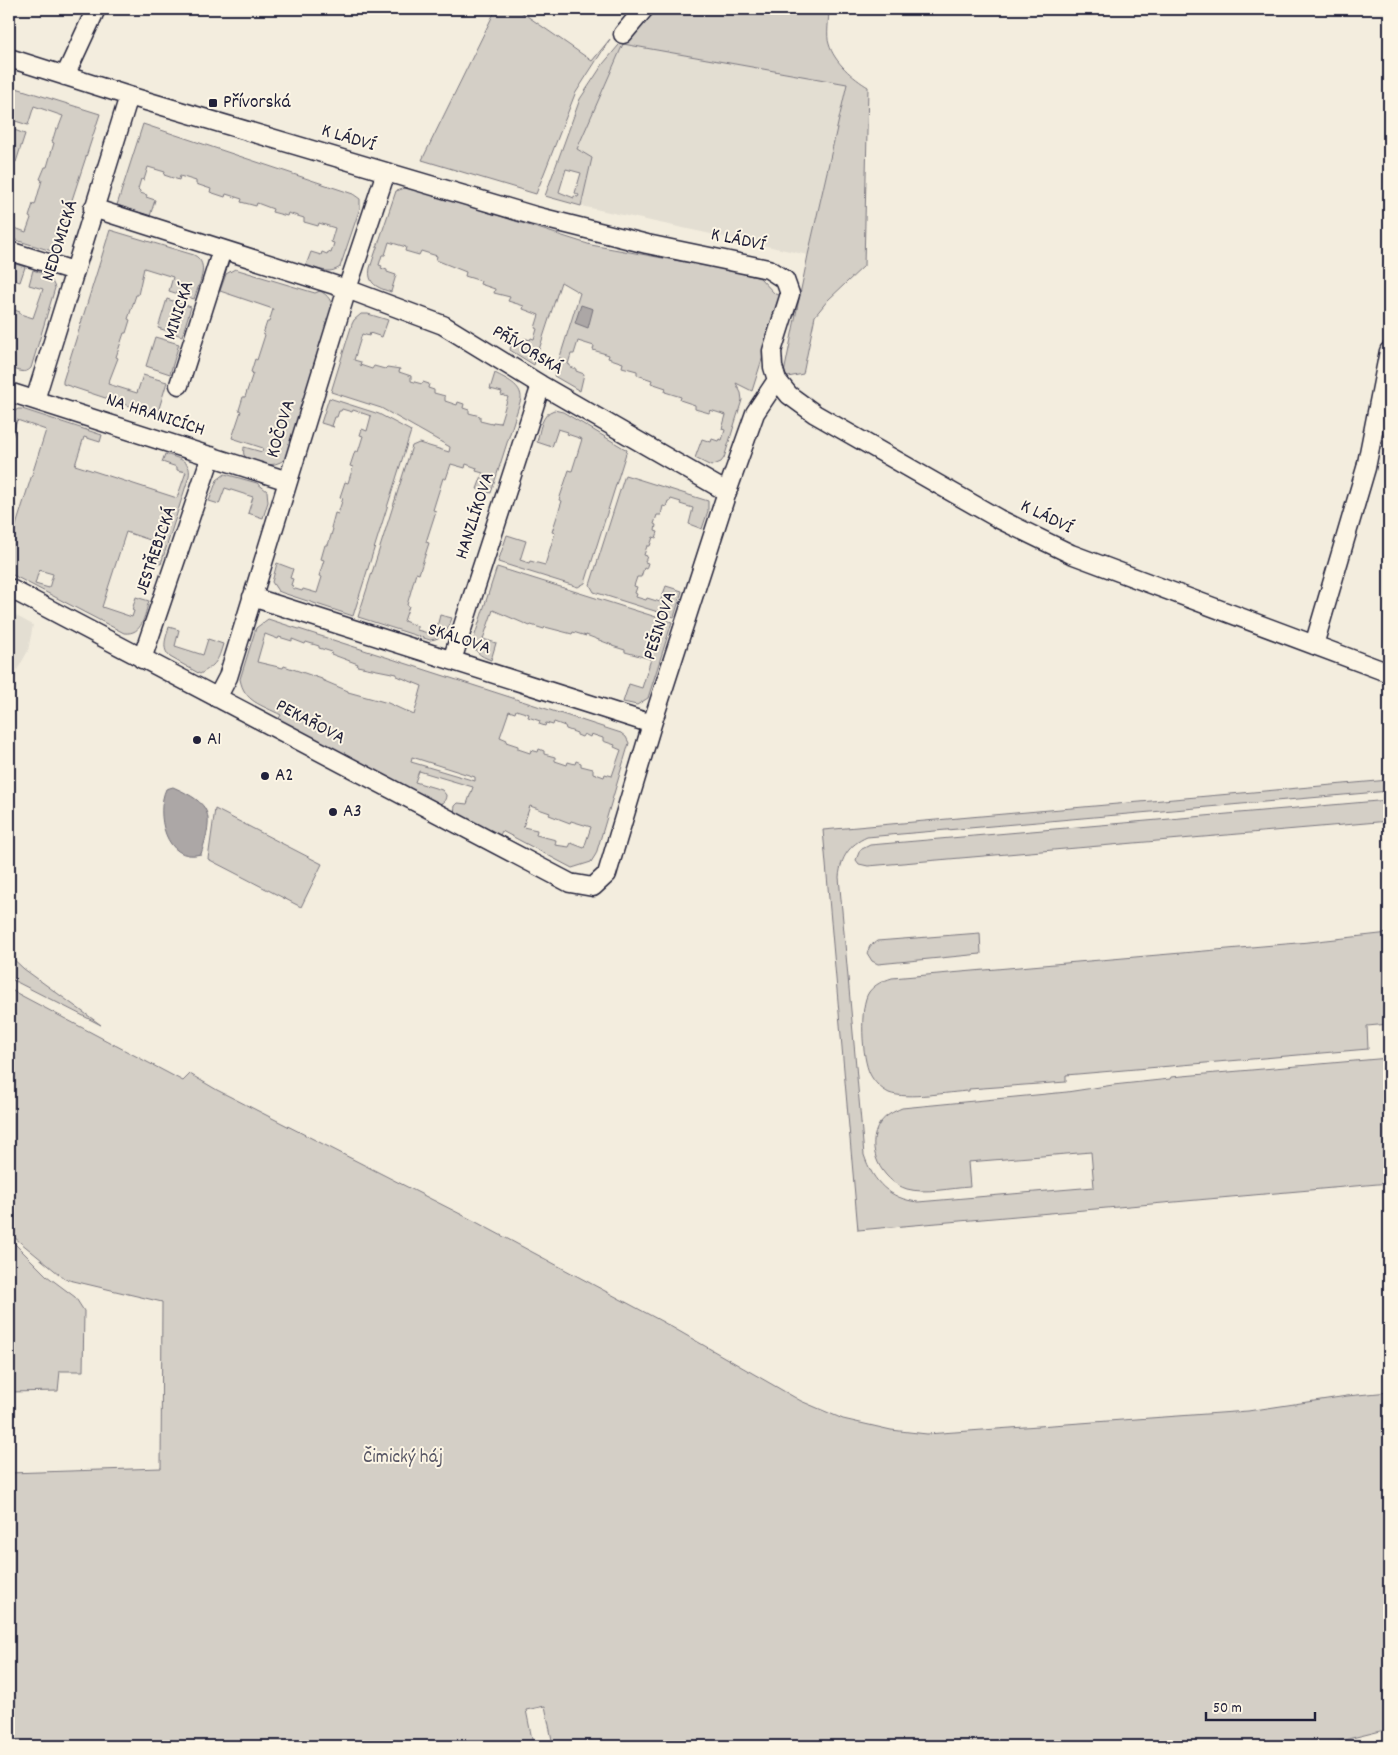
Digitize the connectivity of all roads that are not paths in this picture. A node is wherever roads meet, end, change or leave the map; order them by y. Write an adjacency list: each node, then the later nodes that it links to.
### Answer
1 (96, 9): 5 (street)
2 (644, 9): 3 (street)
3 (623, 34)
4 (9, 58): 5 (street, K LÁDVÍ)
5 (66, 76): 6 (street, K LÁDVÍ)
6 (128, 96): 7 (street, K LÁDVÍ); 8 (street, NEDOMICKÁ)
7 (386, 172): 12 (street, KOČOVA); 14 (street, K LÁDVÍ)
8 (93, 208): 9 (street, PŘÍVORSKÁ); 11 (street, NEDOMICKÁ)
9 (222, 250): 12 (street, PŘÍVORSKÁ); 15 (street, MINICKÁ)
10 (9, 251): 11 (street)
11 (74, 271): 18 (street, NEDOMICKÁ)
12 (346, 289): 16 (street, PŘÍVORSKÁ); 20 (street, KOČOVA)
13 (1389, 351): 24 (street)
14 (777, 380): 21 (street, PEŠINOVA); 24 (street, K LÁDVÍ)
15 (179, 385)
16 (541, 386): 21 (street, PŘÍVORSKÁ); 26 (street, HANZLÍKOVA)
17 (9, 392): 18 (street, NA HRANICÍCH)
18 (35, 400): 19 (street, NA HRANICÍCH)
19 (211, 456): 20 (street, NA HRANICÍCH); 25 (street, JESTŘEBICKÁ)
20 (288, 481): 23 (street, KOČOVA)
21 (727, 492): 29 (street, PEŠINOVA)
22 (9, 588): 25 (street, PEKAŘOVA)
23 (252, 597): 26 (street, SKÁLOVA); 28 (street, KOČOVA)
24 (1314, 645): 27 (street, K LÁDVÍ)
25 (142, 659): 28 (street, PEKAŘOVA)
26 (452, 660): 29 (street, SKÁLOVA)
27 (1389, 673)
28 (218, 698): 30 (street, PEKAŘOVA)
29 (652, 724): 30 (street, PEŠINOVA)
30 (593, 887)

